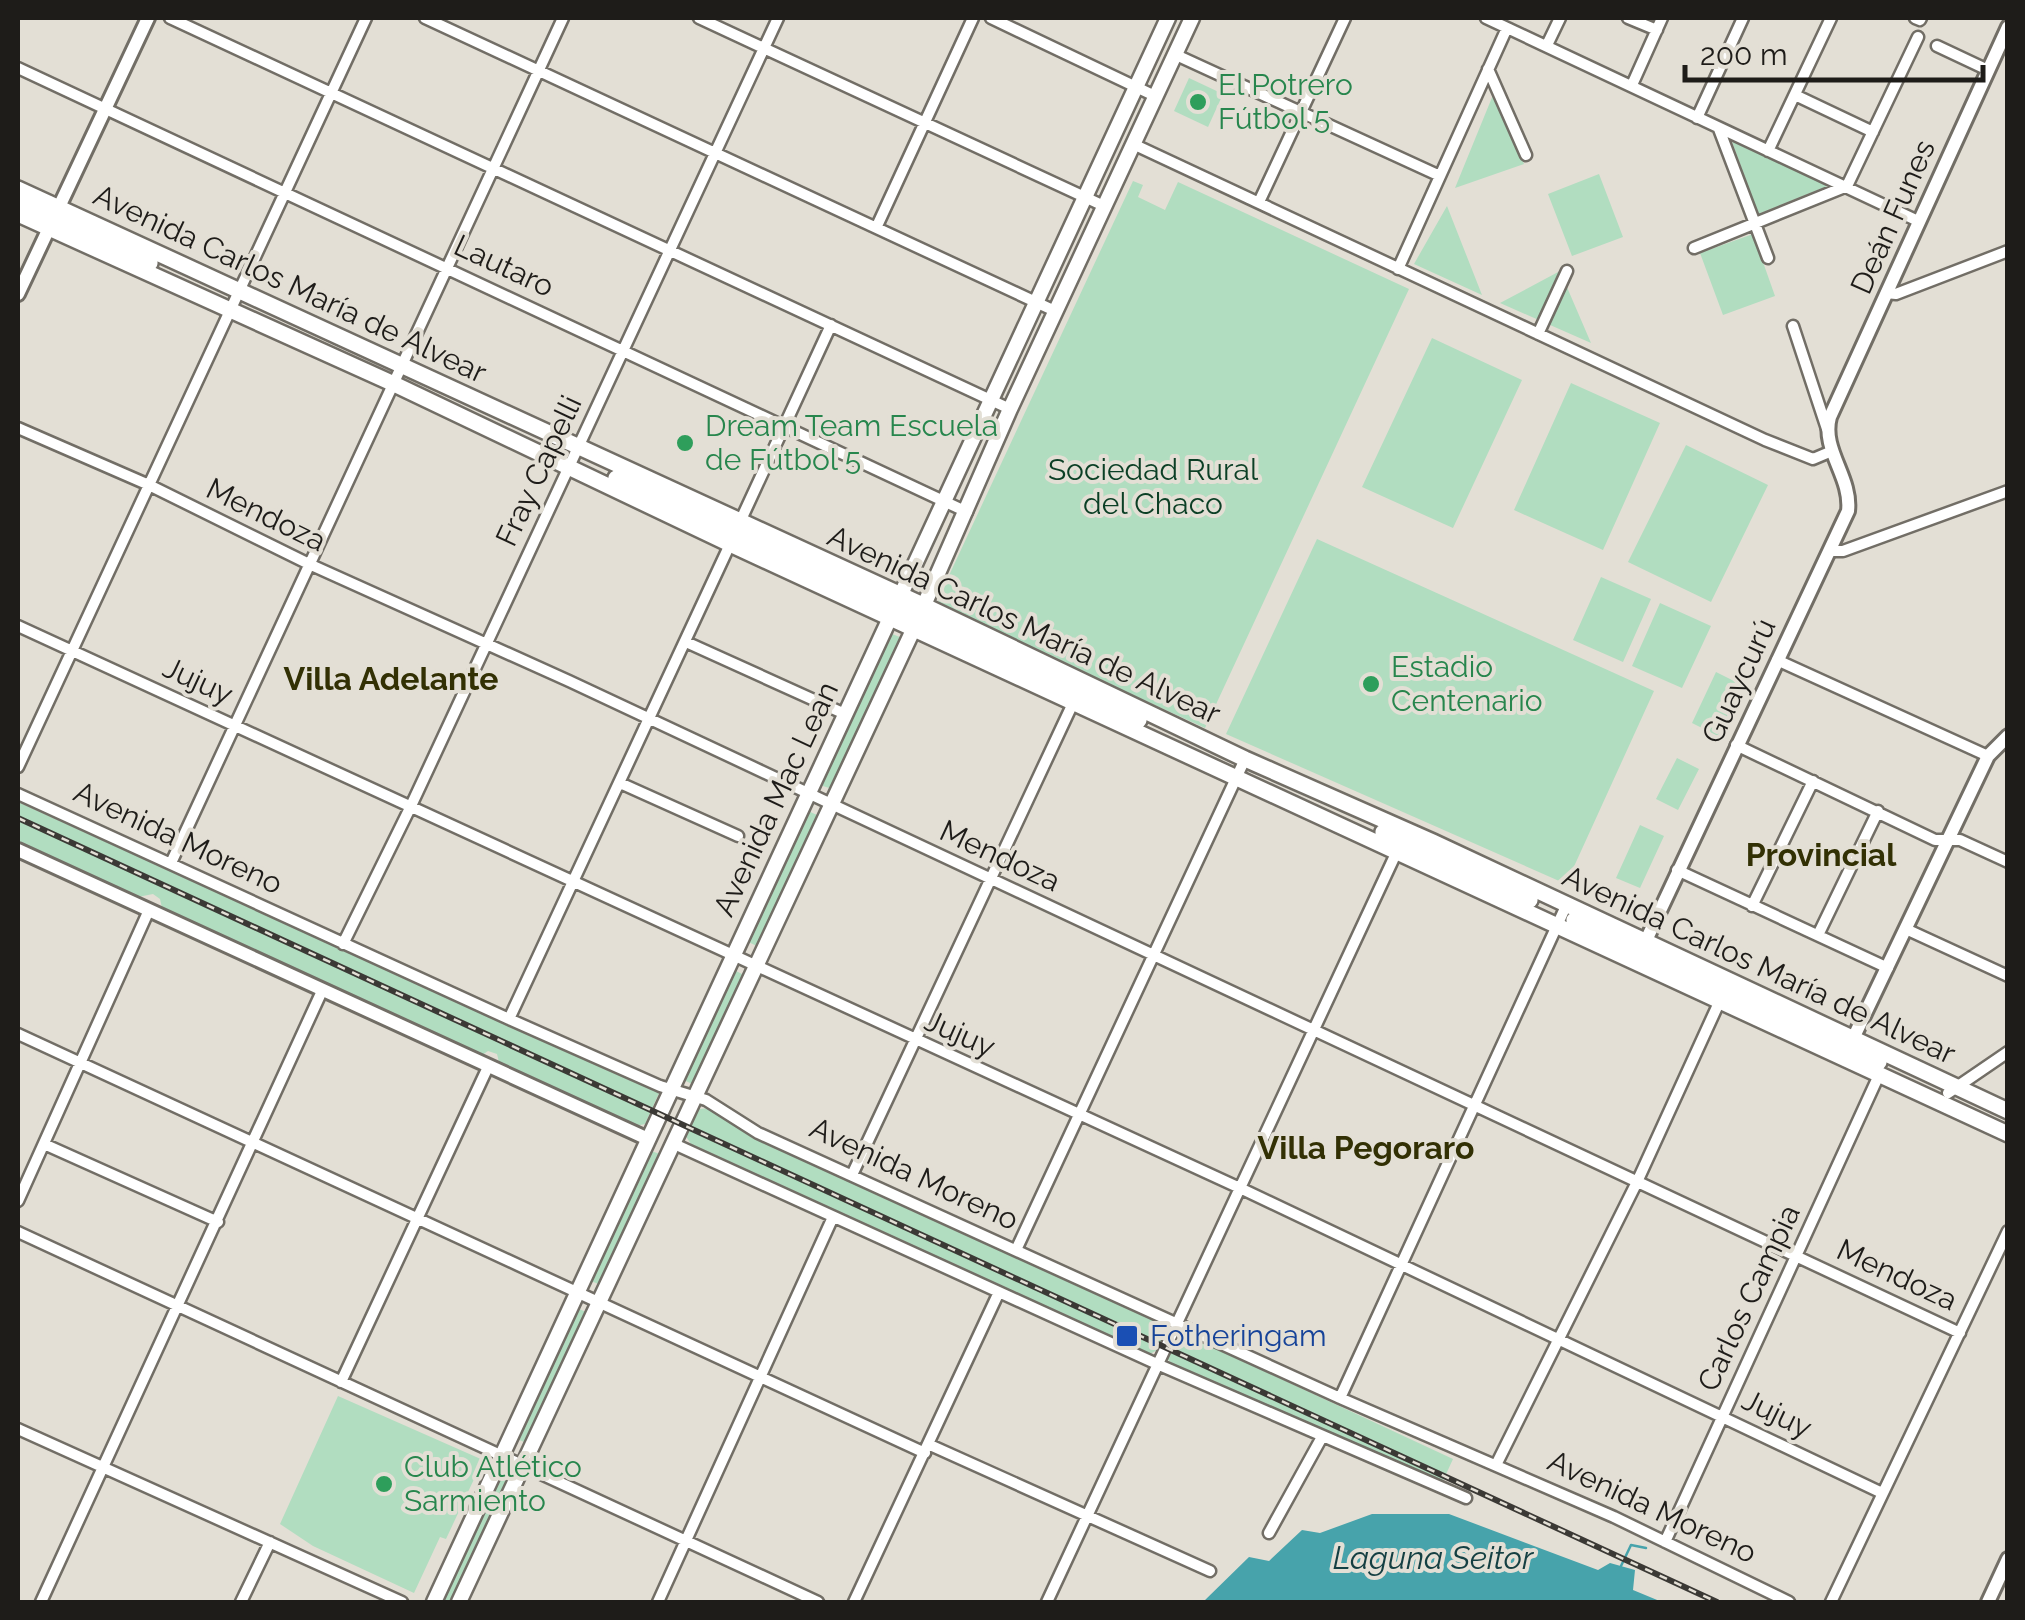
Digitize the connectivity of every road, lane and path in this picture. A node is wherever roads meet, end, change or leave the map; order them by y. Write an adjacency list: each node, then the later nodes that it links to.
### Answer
1 (148, 18): 36 (street)
2 (170, 18): 33 (street)
3 (366, 18): 33 (street)
4 (425, 18): 28 (street)
5 (563, 18): 28 (street)
6 (699, 18): 25 (street)
7 (778, 18): 25 (street, Fray Capelli)
8 (973, 18): 39 (street)
9 (991, 18): 32 (street)
10 (1168, 18): 32 (main road, Avenida Mac Lean)
11 (1192, 18): 26 (main road, Avenida Mac Lean)
12 (1345, 18): 37 (street)
13 (1486, 18): 20 (street)
14 (1560, 18): 23 (street)
15 (1628, 18): 21 (street)
16 (1662, 18): 21 (street)
17 (1743, 18): 38 (street)
18 (1831, 18): 35 (street)
19 (2008, 27): 30 (street, Deán Funes)
20 (1507, 28): 23 (street); 29 (street)
21 (1656, 30): 31 (street)
22 (1918, 37): 41 (street)
23 (1547, 45): 31 (street)
24 (1936, 46): 30 (street)
25 (764, 48): 39 (street); 44 (street, Fray Capelli)
26 (1174, 54): 34 (main road, Avenida Mac Lean); 37 (street)
27 (18, 68): 36 (street, Lautaro)
28 (538, 70): 44 (street); 46 (street)
29 (1488, 70): 45 (street); 47 (street)
30 (1988, 70): 57 (street, Deán Funes)
31 (1632, 85): 38 (street)
32 (1136, 87): 34 (street); 51 (main road, Avenida Mac Lean)
33 (332, 92): 46 (street); 50 (street)
34 (1155, 96): 42 (main road, Avenida Mac Lean)
35 (1794, 96): 41 (street); 43 (street)
36 (104, 109): 50 (street, Lautaro); 56 (street)
37 (1301, 112): 47 (street); 53 (street)
38 (1697, 118): 40 (street)
39 (926, 123): 51 (street); 59 (street)
40 (1719, 128): 43 (street); 58 (street)
41 (1873, 132): 48 (street)
42 (1132, 144): 53 (street); 54 (main road, Avenida Mac Lean)
43 (1768, 151): 48 (street)
44 (715, 152): 59 (street); 61 (street, Fray Capelli)
45 (1526, 155)
46 (494, 167): 61 (street); 64 (street)
47 (1440, 176): 65 (street)
48 (1847, 186): 57 (street); 58 (street)
49 (18, 189): 56 (main road, Avenida Carlos María de Alvear)
50 (288, 192): 64 (street, Lautaro); 69 (street)
51 (1083, 197): 54 (street); 70 (main road, Avenida Mac Lean)
52 (18, 202): 56 (main road, Avenida Carlos María de Alvear)
53 (1259, 202): 65 (street)
54 (1104, 206): 71 (main road, Avenida Mac Lean)
55 (18, 214): 56 (main road, Avenida Carlos María de Alvear)
56 (53, 218): 68 (street); 69 (main road, Avenida Carlos María de Alvear)
57 (1918, 221): 67 (street, Deán Funes)
58 (1755, 224): 60 (street); 63 (street)
59 (877, 226): 70 (street)
60 (1694, 248)
61 (670, 250): 72 (street); 75 (street, Fray Capelli)
62 (2008, 251): 67 (street)
63 (1768, 258)
64 (449, 268): 75 (street, Lautaro); 76 (street)
65 (1398, 270): 74 (street)
66 (1567, 272): 74 (street)
67 (1886, 293): 81 (street, Deán Funes)
68 (18, 294)
69 (235, 300): 76 (main road, Avenida Carlos María de Alvear); 84 (street)
70 (1035, 301): 71 (street); 77 (main road, Avenida Mac Lean)
71 (1055, 311): 78 (main road, Avenida Mac Lean)
72 (831, 325): 77 (street); 80 (street)
73 (1793, 326): 81 (street)
74 (1538, 334): 82 (street)
75 (624, 350): 80 (street, Lautaro); 83 (street, Fray Capelli)
76 (398, 376): 83 (main road, Avenida Carlos María de Alvear); 90 (street)
77 (992, 401): 78 (street); 86 (main road, Avenida Mac Lean)
78 (1010, 410): 87 (main road, Avenida Mac Lean)
79 (18, 428): 84 (street, Mendoza)
80 (784, 428): 86 (street, Lautaro); 88 (street)
81 (1827, 429): 82 (street, Guaycurú)
82 (1832, 452): 89 (street, Guaycurú)
83 (573, 457): 88 (main road, Avenida Carlos María de Alvear); 95 (street, Fray Capelli)
84 (149, 485): 90 (street, Mendoza); 96 (street)
85 (2008, 491): 89 (street)
86 (945, 501): 87 (street, Lautaro); 91 (main road, Avenida Mac Lean)
87 (967, 512): 92 (main road, Avenida Mac Lean)
88 (735, 533): 91 (main road, Avenida Carlos María de Alvear); 94 (street)
89 (1830, 551): 97 (street, Guaycurú)
90 (309, 564): 95 (street, Mendoza); 101 (street)
91 (894, 606): 92 (main road, Avenida Carlos María de Alvear); 99 (main road, Avenida Mac Lean)
92 (918, 616): 98 (main road, Avenida Carlos María de Alvear); 111 (main road, Avenida Mac Lean)
93 (18, 626): 96 (street, Jujuy)
94 (686, 642): 99 (street); 100 (street)
95 (486, 644): 100 (street, Mendoza); 112 (street, Fray Capelli)
96 (72, 650): 101 (street, Jujuy); 105 (street)
97 (1776, 660): 103 (street, Guaycurú); 104 (street)
98 (1079, 692): 106 (main road, Avenida Carlos María de Alvear); 121 (street)
99 (845, 714): 110 (main road, Avenida Mac Lean)
100 (649, 719): 107 (street); 110 (street, Mendoza)
101 (236, 726): 112 (street, Jujuy); 119 (street)
102 (2005, 741): 104 (street)
103 (1736, 745): 108 (street); 120 (street, Guaycurú)
104 (1988, 756): 115 (street)
105 (18, 768)
106 (1241, 768): 116 (main road, Avenida Carlos María de Alvear); 130 (street)
107 (620, 782): 114 (street); 122 (street)
108 (1812, 782): 113 (street); 123 (street)
109 (18, 794): 119 (street, Avenida Moreno)
110 (808, 795): 111 (street, Mendoza); 131 (main road, Avenida Mac Lean)
111 (830, 806): 121 (street, Mendoza); 132 (main road, Avenida Mac Lean)
112 (410, 808): 122 (street, Jujuy); 128 (street, Fray Capelli)
113 (1878, 811): 115 (street); 127 (street)
114 (738, 836)
115 (1947, 840): 118 (street); 126 (street)
116 (1402, 841): 125 (main road, Avenida Carlos María de Alvear); 125 (main road, Avenida Carlos María de Alvear); 138 (street)
117 (18, 850): 124 (street)
118 (2008, 862)
119 (171, 864): 128 (street, Avenida Moreno)
120 (1678, 870): 123 (street); 129 (street, Guaycurú)
121 (991, 880): 130 (street, Mendoza); 140 (street)
122 (573, 882): 131 (street, Jujuy); 137 (street)
123 (1752, 906): 127 (street)
124 (149, 910): 135 (street); 143 (street)
125 (1561, 915): 129 (main road, Avenida Carlos María de Alvear); 136 (main road, Avenida Carlos María de Alvear); 149 (street)
126 (1908, 930): 133 (street); 134 (street)
127 (1818, 936): 133 (street)
128 (343, 944): 137 (street, Avenida Moreno)
129 (1644, 946): 136 (main road, Avenida Carlos María de Alvear); 141 (main road, Avenida Carlos María de Alvear)
130 (1154, 955): 138 (street, Mendoza); 151 (street)
131 (734, 957): 132 (street, Jujuy); 146 (main road, Avenida Mac Lean)
132 (755, 967): 140 (street, Jujuy); 148 (main road, Avenida Mac Lean)
133 (1888, 968): 141 (street)
134 (2008, 976)
135 (322, 990): 144 (street); 155 (street)
136 (1722, 996): 141 (main road, Avenida Carlos María de Alvear); 159 (street)
137 (510, 1019): 146 (street, Avenida Moreno)
138 (1315, 1030): 149 (street, Mendoza); 160 (street)
139 (18, 1034): 143 (street)
140 (915, 1041): 151 (street, Jujuy); 158 (street)
141 (1848, 1049): 145 (main road, Avenida Carlos María de Alvear); 147 (main road, Avenida Carlos María de Alvear)
142 (2008, 1052): 147 (street)
143 (82, 1064): 155 (street); 157 (street)
144 (488, 1067): 154 (street); 162 (street)
145 (1879, 1075): 153 (main road, Avenida Carlos María de Alvear); 168 (street, Carlos Campia)
146 (672, 1088): 148 (street, Avenida Moreno); 154 (main road, Avenida Mac Lean)
147 (1952, 1090): 150 (main road, Avenida Carlos María de Alvear); 152 (main road, Avenida Carlos María de Alvear)
148 (696, 1096): 156 (main road, Avenida Mac Lean); 158 (street, Avenida Moreno)
149 (1475, 1106): 159 (street, Mendoza); 169 (street)
150 (2008, 1111)
151 (1078, 1114): 160 (street, Jujuy); 167 (street)
152 (2008, 1121)
153 (2008, 1134)
154 (648, 1139): 156 (main road); 170 (main road, Avenida Mac Lean)
155 (254, 1142): 162 (street); 164 (street)
156 (672, 1143): 163 (street); 172 (main road, Avenida Mac Lean)
157 (44, 1144): 161 (street); 164 (street)
158 (852, 1175): 167 (street, Avenida Moreno)
159 (1637, 1182): 168 (street, Mendoza); 176 (street)
160 (1242, 1189): 169 (street, Jujuy); 174 (street)
161 (18, 1201)
162 (416, 1216): 170 (street); 179 (street)
163 (833, 1216): 171 (street); 178 (street)
164 (218, 1222): 173 (street)
165 (2008, 1231): 175 (street)
166 (18, 1232): 173 (street)
167 (1016, 1250): 174 (street, Avenida Moreno)
168 (1798, 1256): 175 (street, Mendoza); 181 (street, Carlos Campia)
169 (1402, 1266): 176 (street, Jujuy); 180 (street)
170 (578, 1292): 172 (street); 185 (main road, Avenida Mac Lean)
171 (999, 1292): 177 (street); 184 (street)
172 (600, 1303): 178 (street); 186 (main road, Avenida Mac Lean)
173 (178, 1309): 179 (street); 188 (street)
174 (1176, 1324): 177 (street); 180 (street, Avenida Moreno)
175 (1960, 1333): 189 (street)
176 (1560, 1339): 181 (street, Jujuy); 187 (street)
177 (1158, 1364): 183 (street); 191 (street)
178 (761, 1376): 184 (street); 193 (street)
179 (341, 1382): 185 (street)
180 (1340, 1398): 187 (street, Avenida Moreno)
181 (1722, 1415): 189 (street, Jujuy); 195 (street, Carlos Campia)
182 (18, 1429): 188 (street)
183 (1322, 1437): 190 (street); 192 (street)
184 (928, 1449): 191 (street); 205 (street)
185 (503, 1456): 186 (street); 201 (main road, Avenida Mac Lean)
186 (524, 1466): 193 (street); 202 (main road, Avenida Mac Lean)
187 (1496, 1466): 195 (street, Avenida Moreno)
188 (104, 1468): 194 (street); 198 (street)
189 (1880, 1492): 208 (street)
190 (1466, 1498)
191 (1088, 1516): 197 (street); 206 (street)
192 (1269, 1533)
193 (687, 1541): 203 (street); 204 (street)
194 (270, 1542): 199 (street); 200 (street)
195 (1665, 1542): 207 (street, Avenida Moreno)
196 (2008, 1560): 209 (street)
197 (1210, 1571)
198 (41, 1602)
199 (240, 1602)
200 (402, 1602)
201 (434, 1602)
202 (458, 1602)
203 (658, 1602)
204 (818, 1602)
205 (854, 1602)
206 (1046, 1602)
207 (1790, 1602)
208 (1830, 1602)
209 (1988, 1602)

